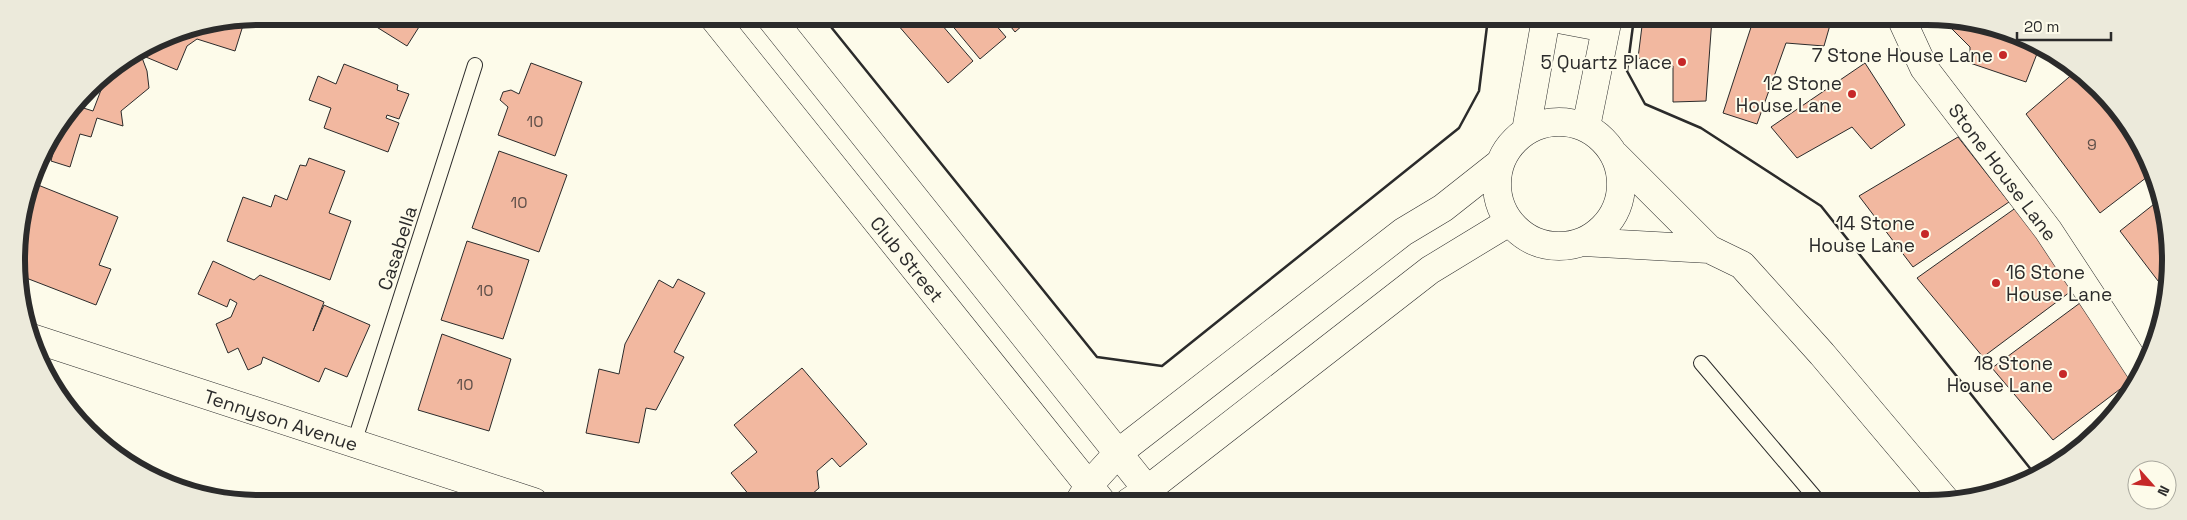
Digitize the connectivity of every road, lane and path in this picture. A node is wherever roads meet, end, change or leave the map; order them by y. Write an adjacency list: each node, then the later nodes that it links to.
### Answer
1 (719, 25): 22 (street, Club Street)
2 (776, 25): 19 (street)
3 (1545, 25): 8 (street)
4 (1607, 25): 7 (street)
5 (1904, 25): 17 (street, Stone House Lane)
6 (475, 65): 18 (lane, Casabella)
7 (1586, 127): 8 (street); 9 (street)
8 (1526, 131): 10 (street)
9 (1615, 155): 12 (street); 13 (street)
10 (1500, 163): 11 (street); 19 (street)
11 (1509, 222): 12 (street); 25 (street)
12 (1583, 242): 13 (street)
13 (1709, 248): 15 (street)
14 (39, 340): 18 (street, Tennyson Avenue)
15 (1822, 354): 20 (street); 27 (street)
16 (1701, 363): 26 (lane)
17 (2137, 366)
18 (354, 442): 21 (street, Tennyson Avenue)
19 (1118, 453): 23 (street); 24 (street)
20 (1940, 494)
21 (513, 495)
22 (1089, 495)
23 (1091, 495)
24 (1142, 495)
25 (1148, 495)
26 (1813, 495)
27 (1920, 495)

